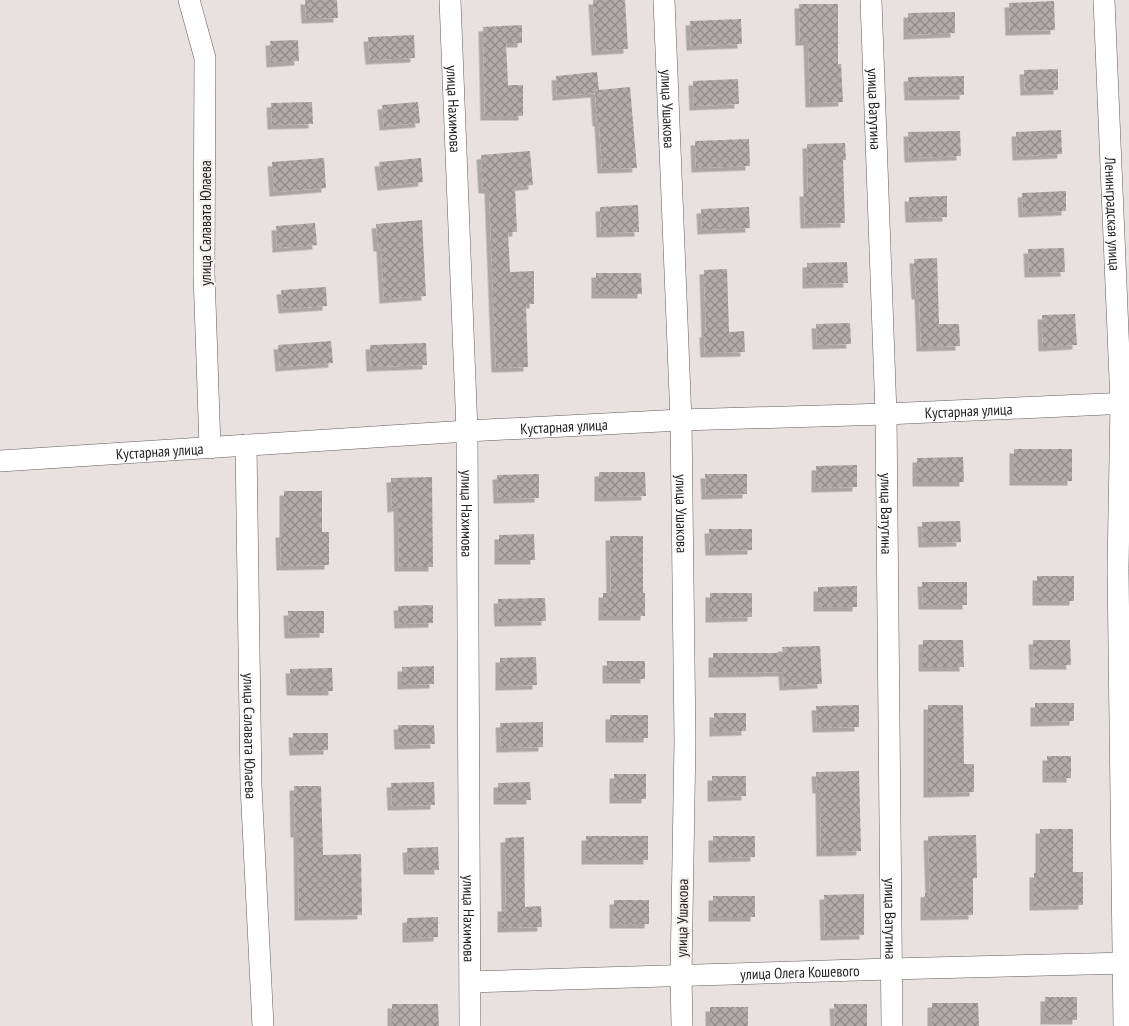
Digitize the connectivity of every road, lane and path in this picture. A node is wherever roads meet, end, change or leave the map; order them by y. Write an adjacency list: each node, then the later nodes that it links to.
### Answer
1 (189, 0): 11 (street, улица Салавата Юлаева)
2 (450, 0): 9 (street, улица Нахимова)
3 (664, 0): 8 (street, улица Ушакова)
4 (871, 0): 7 (street, улица Ватутина)
5 (1104, 0): 6 (street, Ленинградская улица)
6 (1125, 403): 7 (street, Кустарная улица); 13 (street, Ленинградская улица)
7 (886, 414): 8 (street, Кустарная улица); 14 (street, улица Ватутина)
8 (681, 420): 9 (street, Кустарная улица); 15 (street, улица Ушакова)
9 (467, 431): 10 (street, Кустарная улица); 16 (street, улица Нахимова)
10 (246, 445): 11 (street, Кустарная улица); 17 (street, улица Салавата Юлаева)
11 (210, 448): 12 (street, Кустарная улица)
12 (0, 461)
13 (1126, 963): 14 (street, улица Олега Кошевого); 21 (street, Ленинградская улица)
14 (890, 969): 15 (street, улица Олега Кошевого); 20 (street, улица Ватутина)
15 (681, 975): 16 (street, улица Олега Кошевого); 19 (street, улица Ушакова)
16 (470, 982): 18 (street, улица Нахимова)
17 (263, 1026)
18 (470, 1026)
19 (682, 1026)
20 (892, 1026)
21 (1124, 1026)

